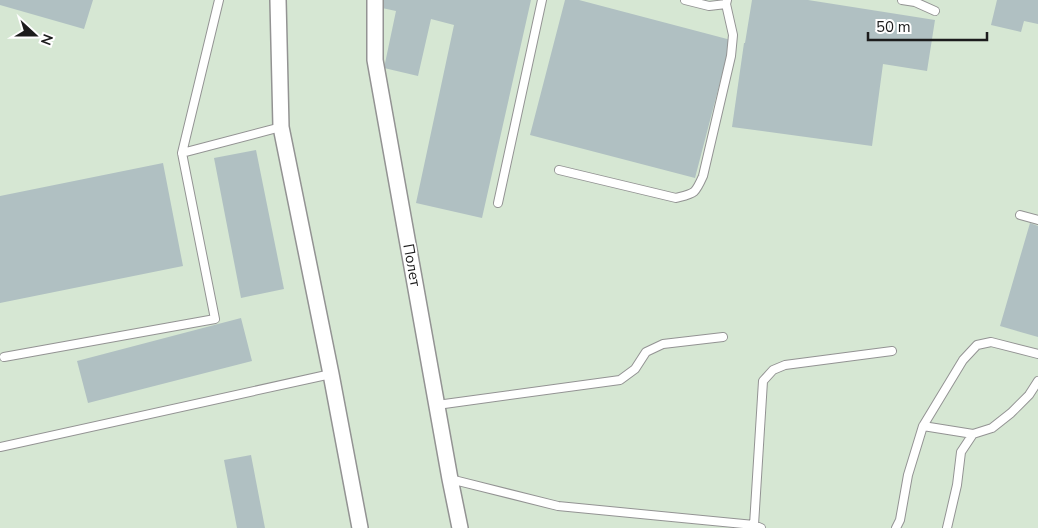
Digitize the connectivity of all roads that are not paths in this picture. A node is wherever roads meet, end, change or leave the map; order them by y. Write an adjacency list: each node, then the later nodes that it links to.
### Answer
1 (219, 0): 10 (lane)
2 (278, 0): 9 (street)
3 (375, 0): 21 (street, Полет)
4 (542, 0): 12 (lane)
5 (686, 0): 7 (lane)
6 (902, 0): 8 (lane)
7 (726, 2): 11 (lane)
8 (935, 11)
9 (281, 127): 10 (lane); 19 (street)
10 (182, 153): 18 (lane)
11 (559, 170)
12 (498, 203)
13 (1020, 215): 14 (lane)
14 (1038, 220)
15 (723, 336): 21 (lane)
16 (892, 351): 26 (lane)
17 (1038, 354): 22 (lane)
18 (4, 357)
19 (331, 374): 24 (lane); 27 (street)
20 (1038, 381): 23 (lane)
21 (437, 405): 25 (street, Полет)
22 (923, 426): 23 (lane); 29 (lane)
23 (973, 434): 30 (lane)
24 (0, 447)
25 (450, 479): 26 (lane); 28 (street, Полет)
26 (757, 526)
27 (360, 528)
28 (460, 528)
29 (896, 528)
30 (947, 528)

